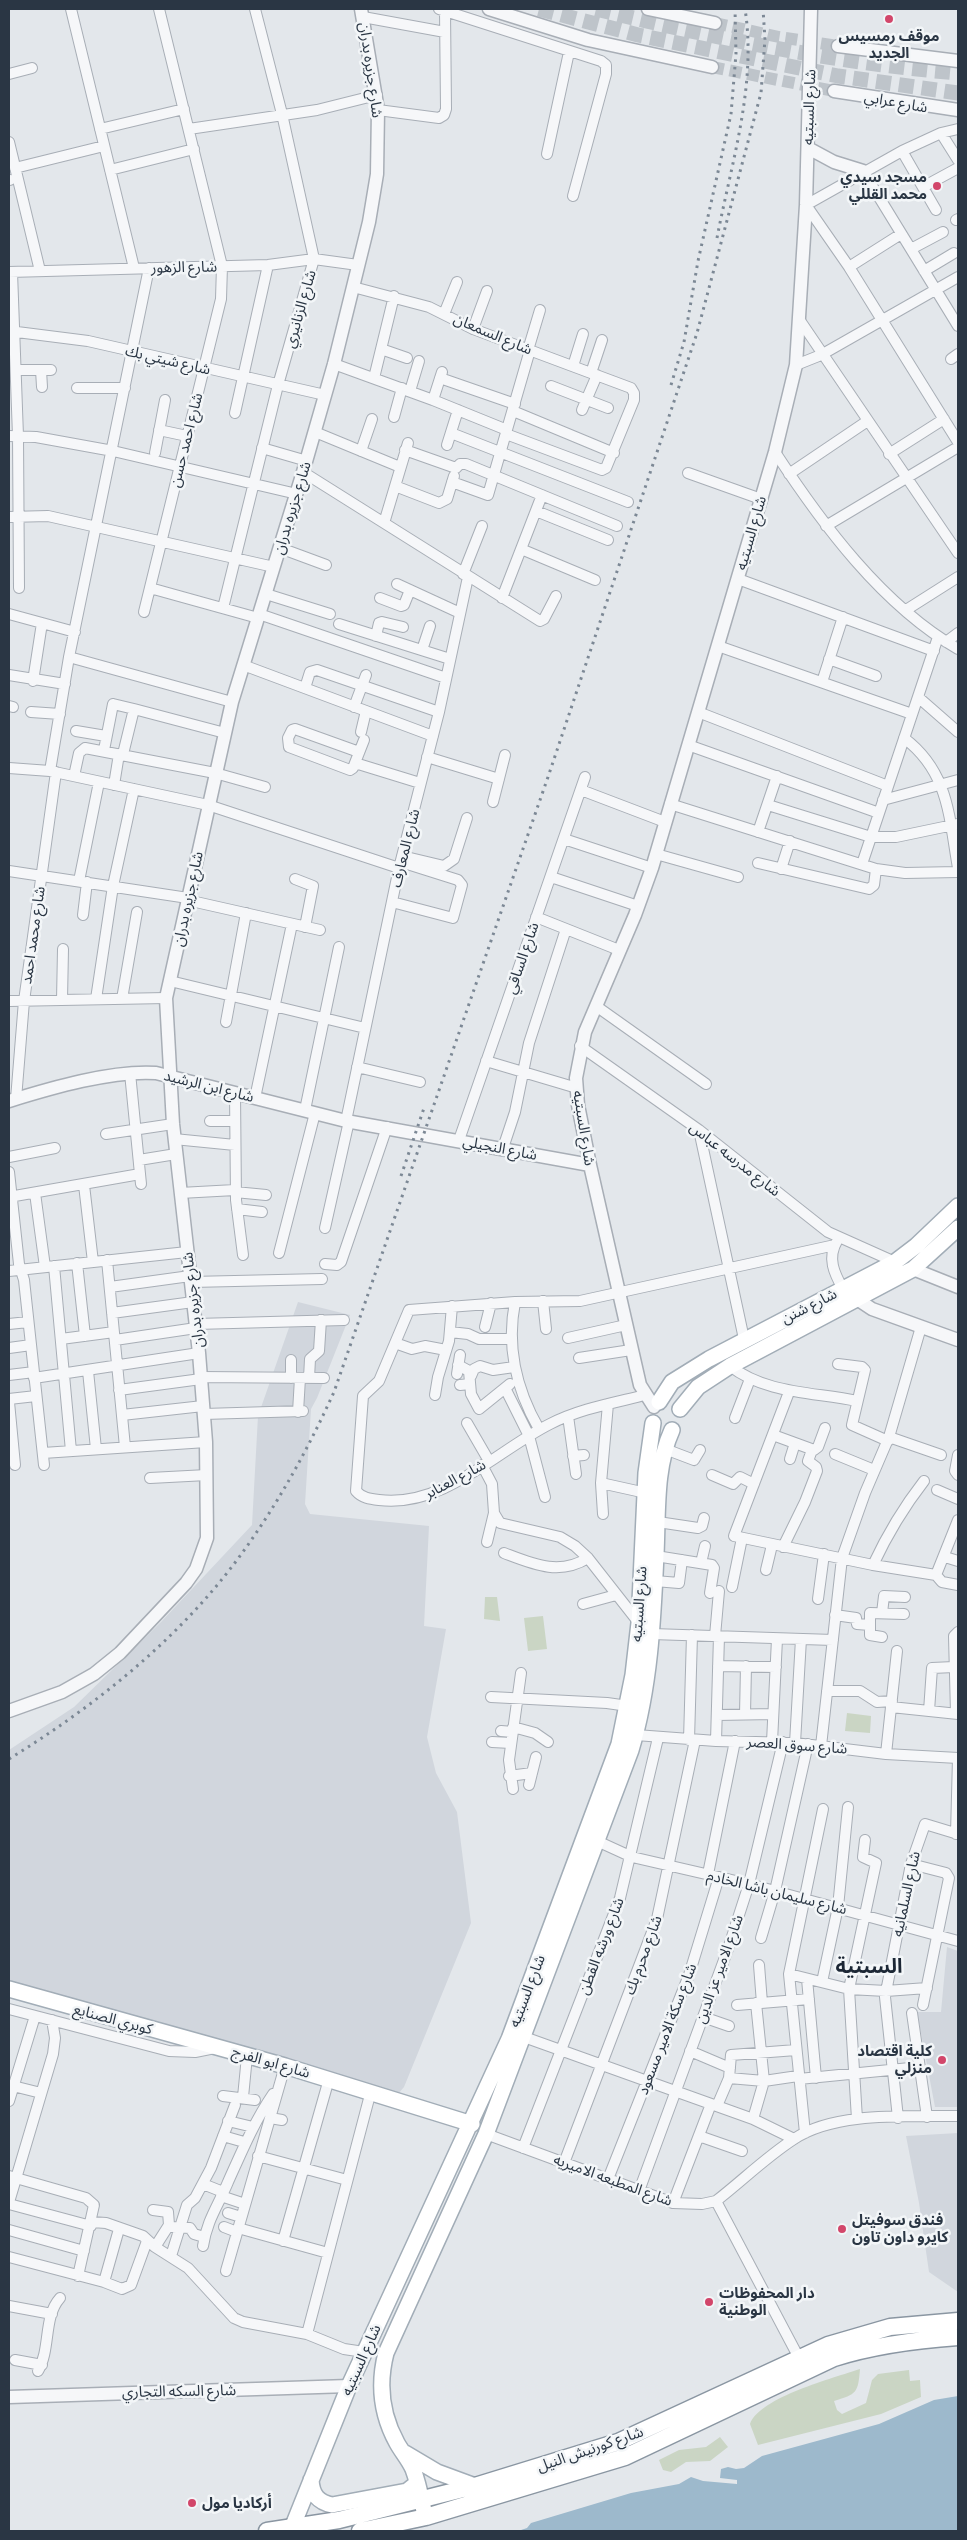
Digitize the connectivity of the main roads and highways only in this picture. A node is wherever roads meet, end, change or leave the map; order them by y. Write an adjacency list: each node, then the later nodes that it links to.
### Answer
1 (958, 1206): 3 (main road, شارع شنن)
2 (958, 1228): 4 (main road, شارع شنن)
3 (653, 1402): 4 (main road); 5 (main road)
4 (680, 1409): 6 (main road)
5 (653, 1423): 6 (main road); 9 (main road, شارع السبتيه)
6 (672, 1430): 13 (main road, شارع السبتيه)
7 (9, 1989): 8 (main road, كوبري الصنايع)
8 (218, 2047): 9 (main road, شارع ابو الفرج)
9 (472, 2124): 15 (main road, شارع السبتيه)
10 (958, 2321): 12 (highway, شارع كورنيش النيل)
11 (958, 2337): 14 (highway, شارع كورنيش النيل)
12 (618, 2442): 14 (highway); 17 (highway, شارع كورنيش النيل)
13 (402, 2450): 16 (main road, شارع السبتيه); 17 (main road)
14 (625, 2458): 19 (highway, شارع كورنيش النيل)
15 (311, 2480): 16 (main road); 20 (main road, شارع السبتيه)
16 (417, 2483): 18 (main road, شارع السبتيه)
17 (475, 2486): 18 (highway, شارع كورنيش النيل)
18 (422, 2500): 19 (main road, شارع السبتيه); 20 (highway, شارع كورنيش النيل)
19 (426, 2517): 22 (highway, شارع كورنيش النيل)
20 (292, 2528): 21 (highway, شارع كورنيش النيل)
21 (267, 2531)
22 (360, 2531)

